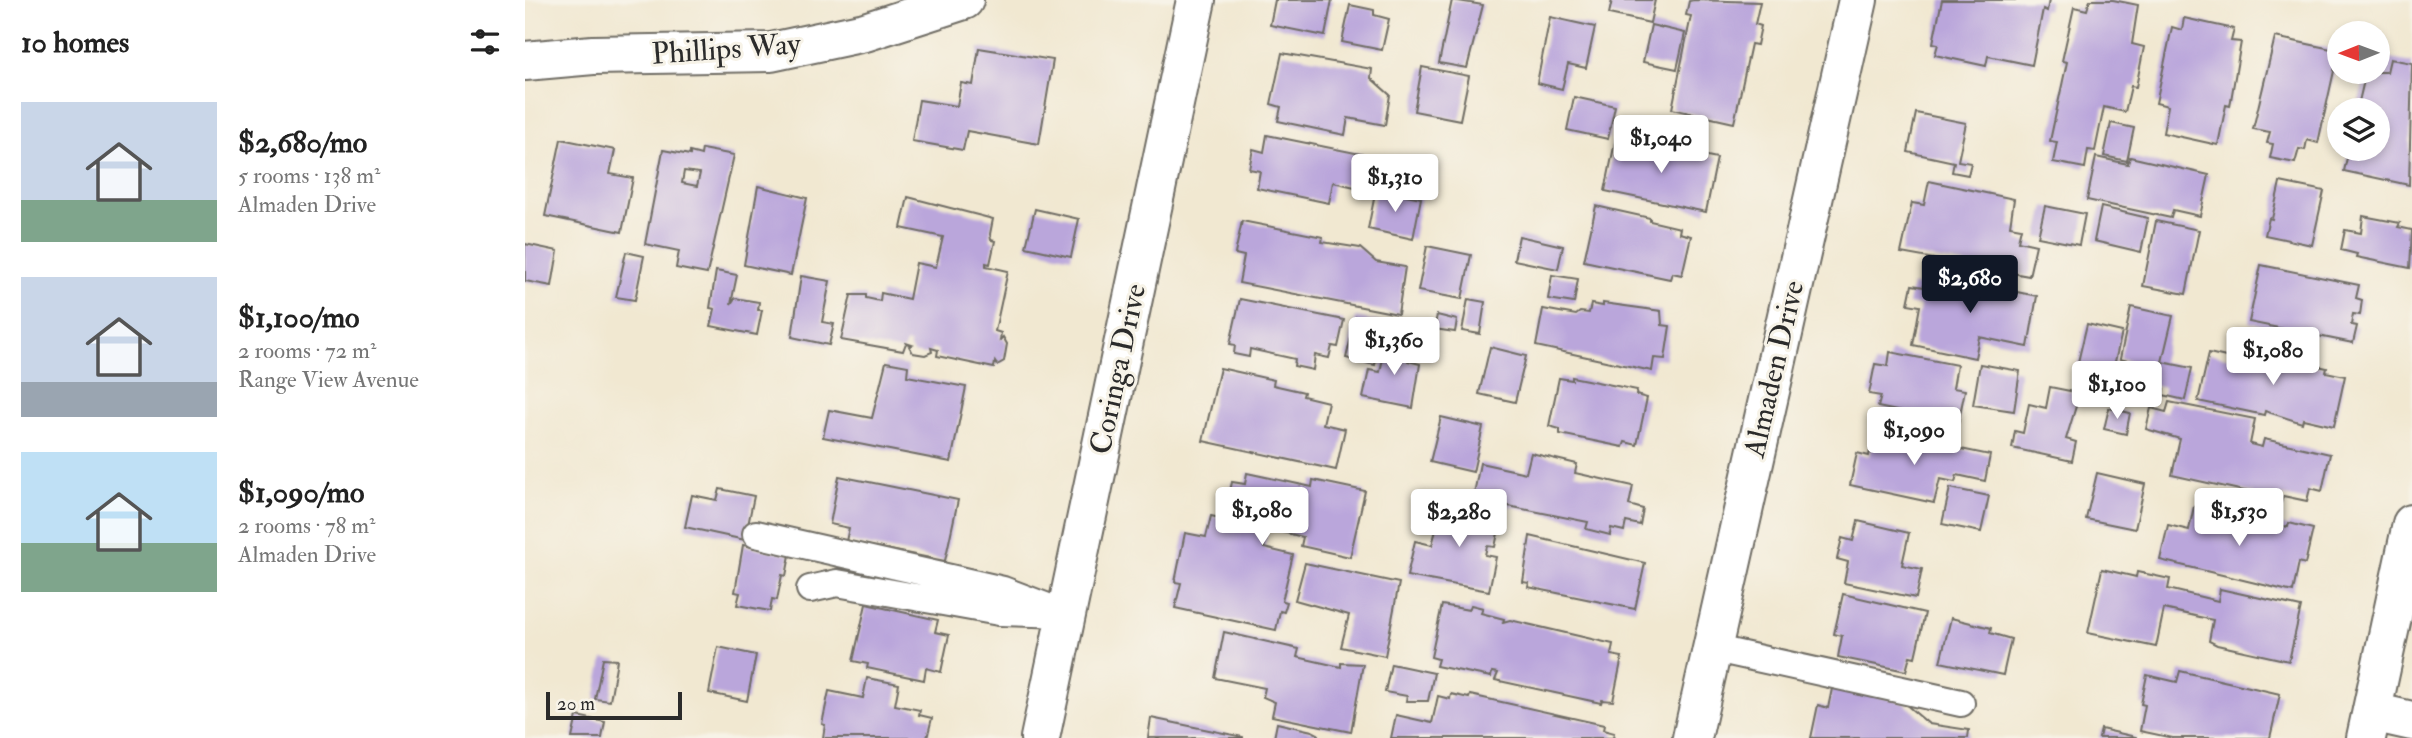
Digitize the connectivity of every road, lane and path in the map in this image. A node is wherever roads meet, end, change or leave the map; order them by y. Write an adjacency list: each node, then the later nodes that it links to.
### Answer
1 (964, 0): 4 (street, Phillips Way)
2 (1196, 0): 8 (street, Coringa Drive)
3 (1858, 0): 9 (street, Almaden Drive)
4 (525, 61)
5 (2412, 524): 12 (street)
6 (756, 534): 8 (lane)
7 (810, 589): 8 (lane)
8 (1066, 614): 13 (street, Coringa Drive)
9 (1711, 648): 10 (lane); 14 (street, Almaden Drive)
10 (1961, 703)
11 (2412, 721): 12 (street)
12 (2369, 725)
13 (1040, 738)
14 (1692, 738)

